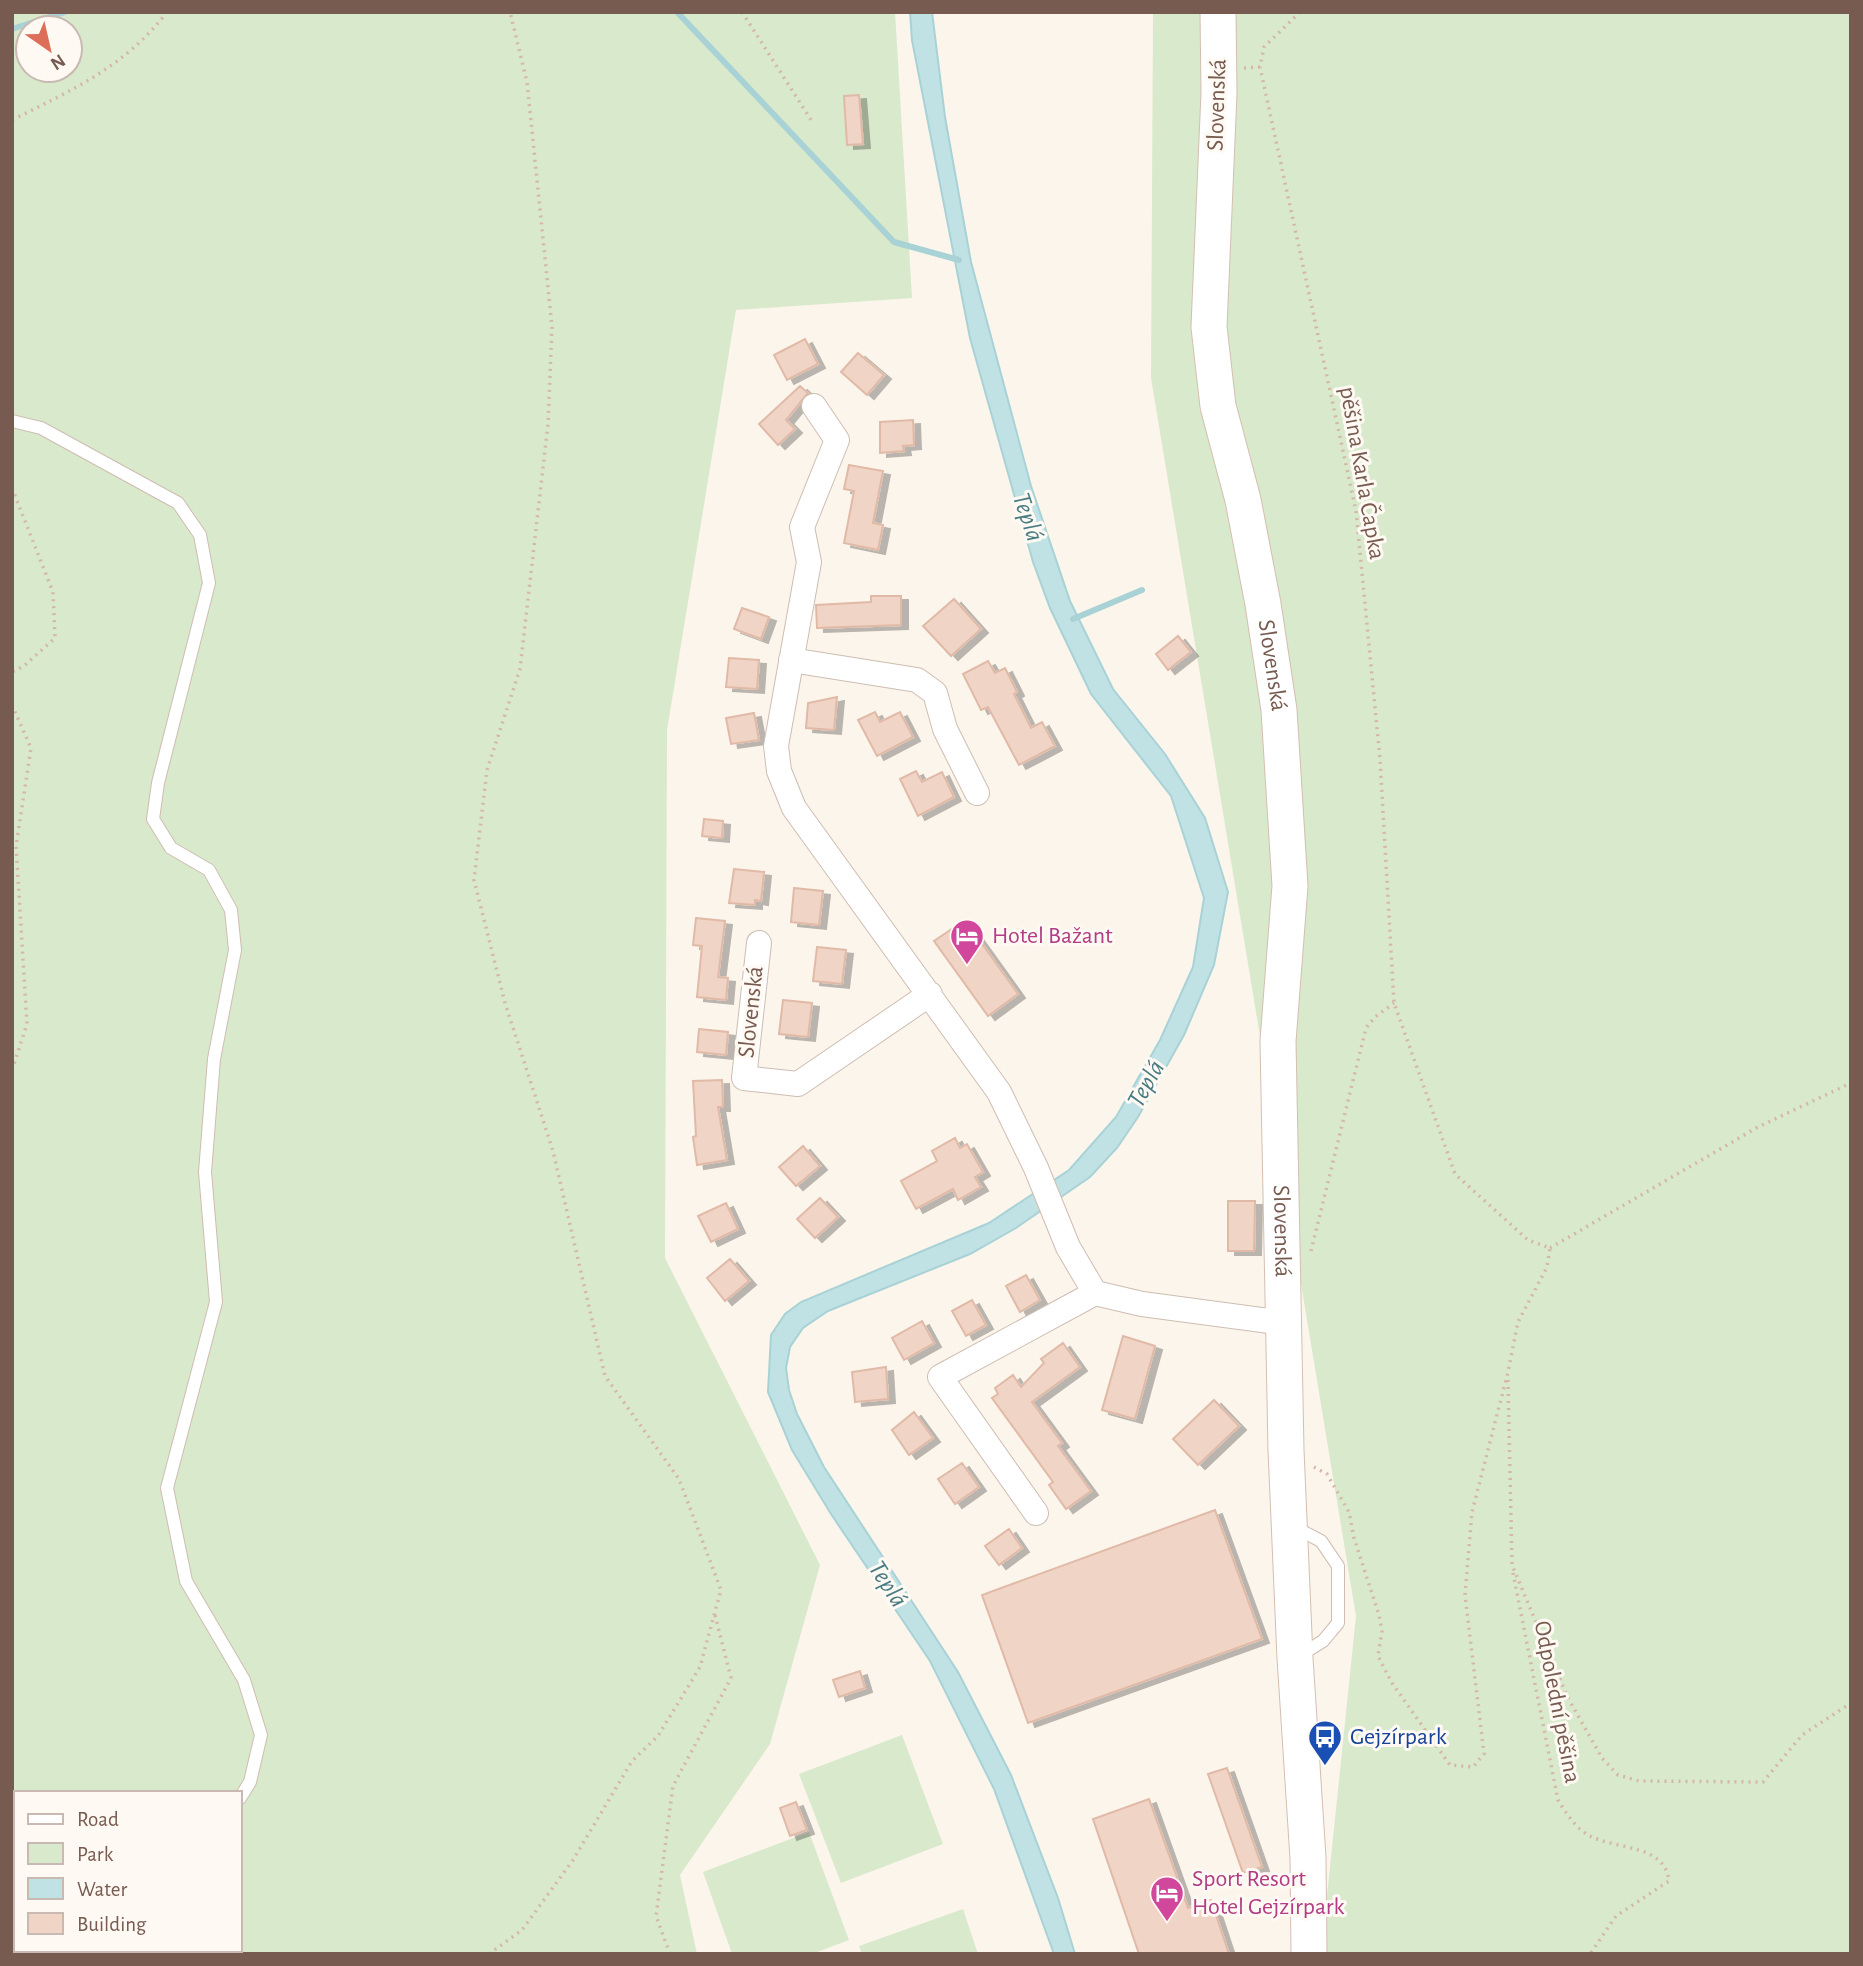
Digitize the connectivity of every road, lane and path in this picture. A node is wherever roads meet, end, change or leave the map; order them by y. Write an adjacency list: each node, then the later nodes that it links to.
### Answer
1 (167, 12): 6 (path)
2 (510, 12): 29 (path)
3 (742, 12): 7 (path)
4 (1218, 12): 23 (street, Slovenská)
5 (1300, 12): 17 (path, pěšina Karla Čapka)
6 (12, 120)
7 (813, 123)
8 (814, 407): 11 (street)
9 (12, 421): 32 (lane)
10 (12, 488): 12 (path)
11 (791, 660): 14 (street); 16 (street)
12 (12, 672)
13 (12, 705): 18 (path)
14 (977, 793)
15 (759, 943): 16 (street, Slovenská)
16 (930, 994): 22 (street)
17 (1394, 1003): 20 (path, pěšina Karla Čapka); 21 (path)
18 (12, 1070)
19 (1851, 1083): 20 (path)
20 (1550, 1248): 24 (path)
21 (1309, 1258)
22 (1095, 1293): 23 (street); 26 (street)
23 (1284, 1323): 25 (street, Slovenská)
24 (1508, 1371): 25 (path); 28 (path)
25 (1286, 1450): 27 (street, Slovenská)
26 (1037, 1513)
27 (1289, 1525): 30 (street, Slovenská); 30 (lane)
28 (1511, 1565): 31 (path); 36 (path, Odpolední pěšina)
29 (715, 1613): 33 (path); 34 (path)
30 (1295, 1658): 35 (street, Slovenská)
31 (1851, 1703)
32 (242, 1795)
33 (489, 1954)
34 (670, 1954)
35 (1309, 1954)
36 (1590, 1954)

